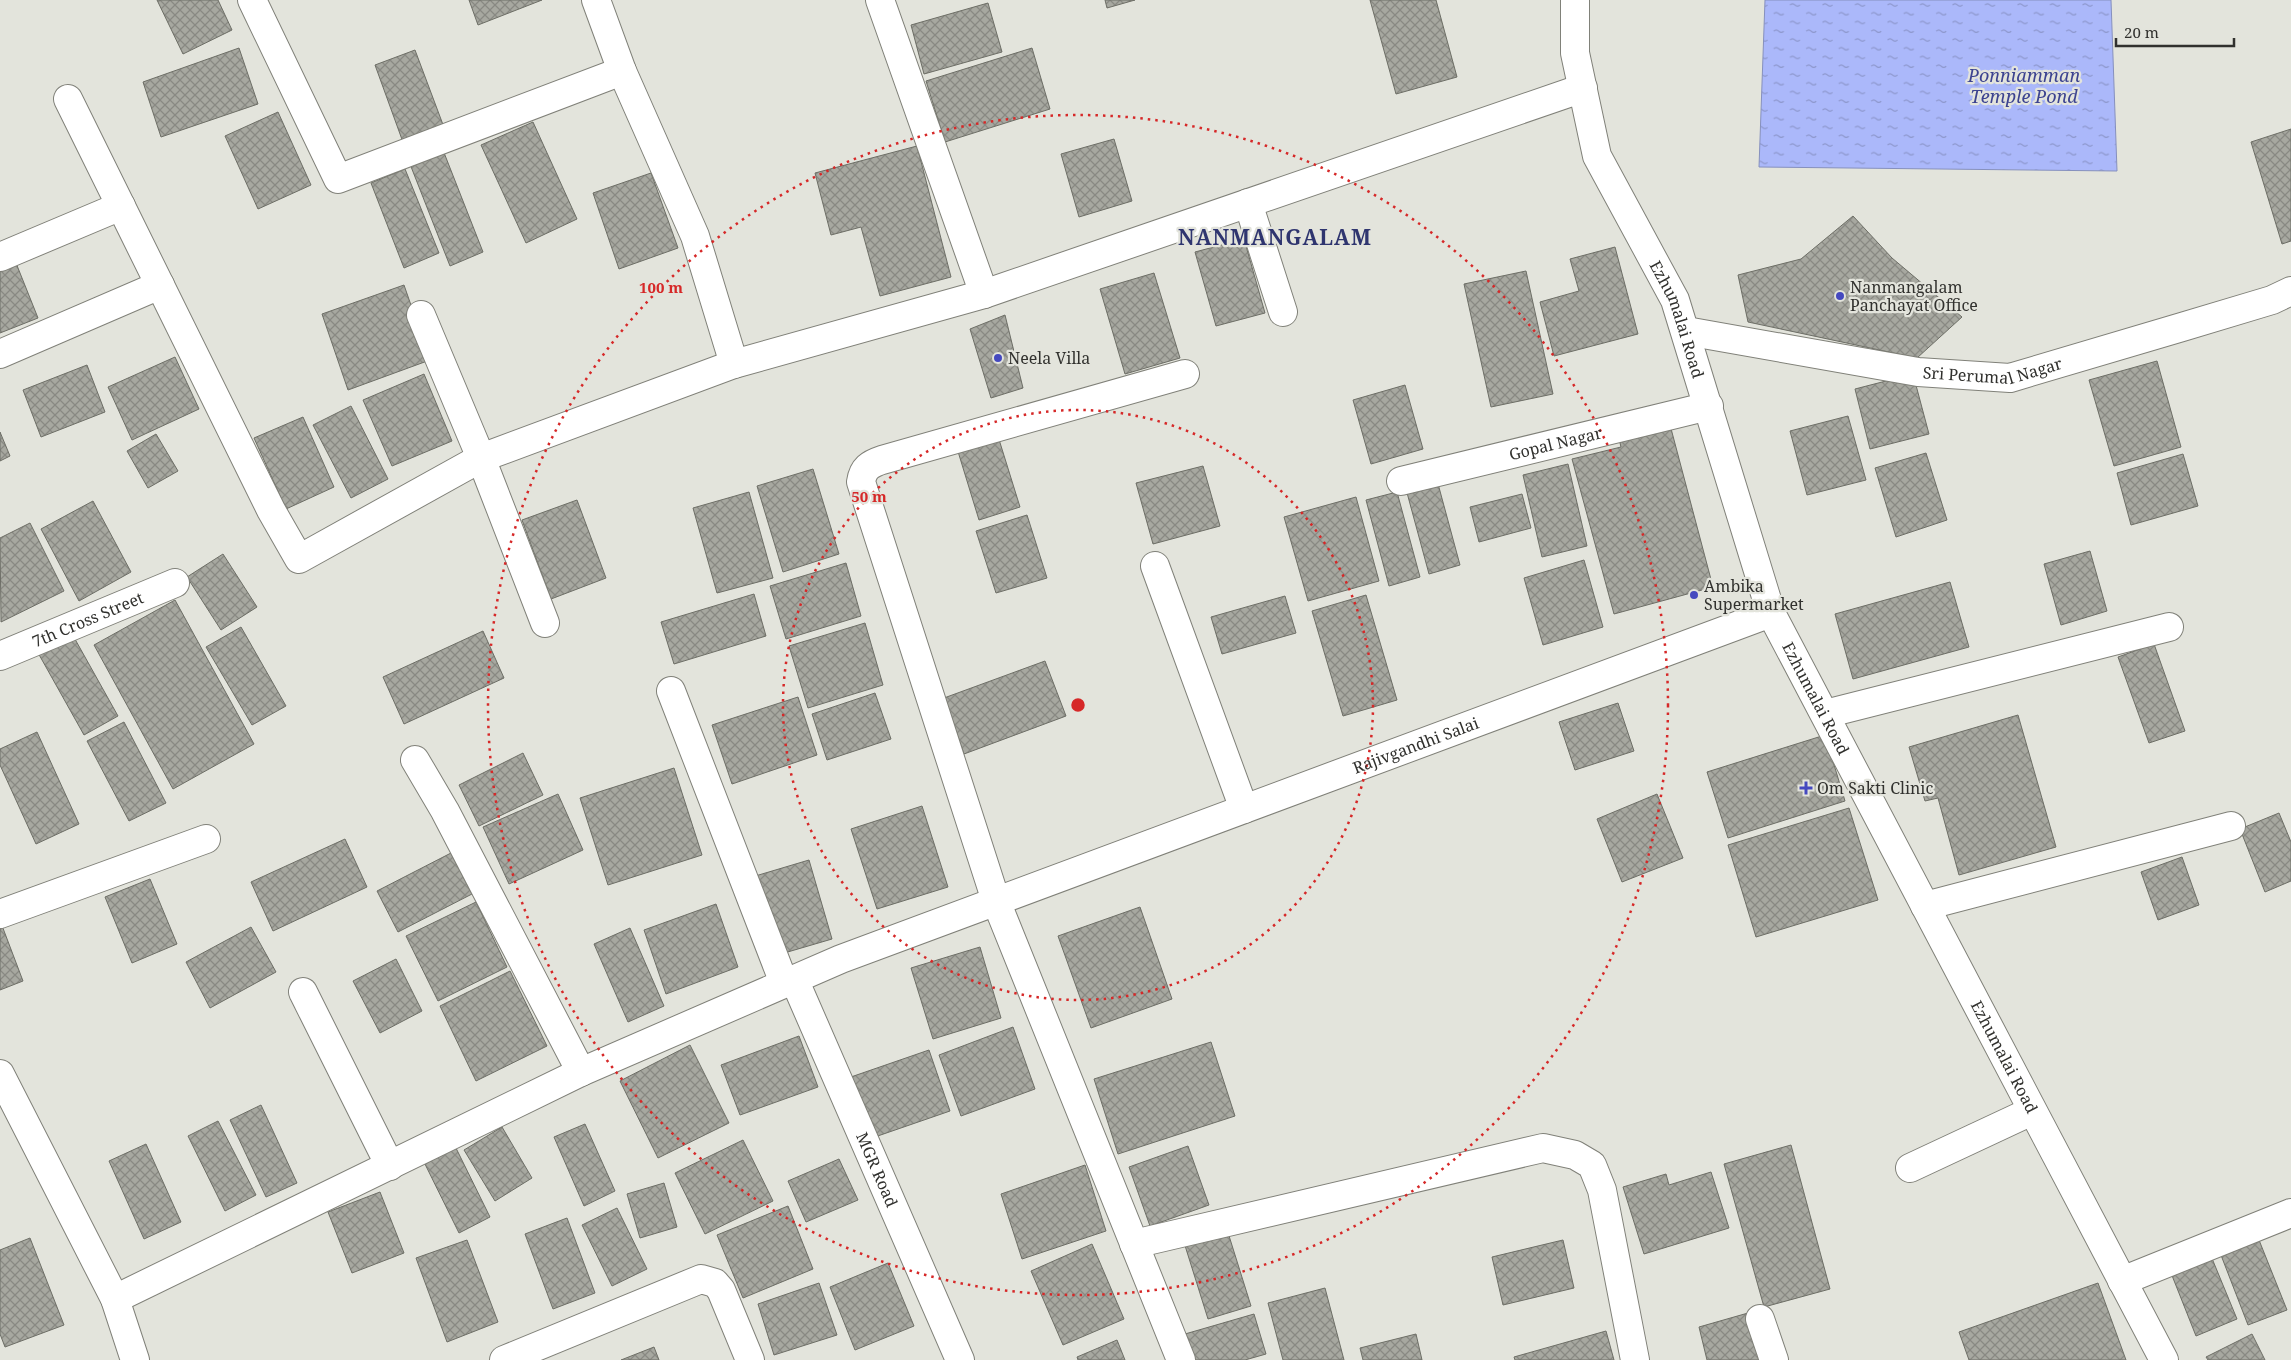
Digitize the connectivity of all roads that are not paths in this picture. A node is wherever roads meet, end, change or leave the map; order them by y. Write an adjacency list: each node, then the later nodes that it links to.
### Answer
1 (252, 0): 5 (street)
2 (596, 0): 5 (street)
3 (880, 0): 13 (street)
4 (1576, 0): 6 (street, Ezhumalai Road)
5 (622, 71): 18 (street)
6 (1583, 88): 8 (street); 16 (street, Ezhumalai Road)
7 (68, 99): 9 (street)
8 (1248, 204): 13 (street); 14 (street)
9 (121, 206): 10 (street); 11 (street)
10 (0, 257)
11 (160, 285): 17 (street); 21 (street)
12 (2291, 292): 16 (street, Sri Perumal Nagar)
13 (984, 294): 18 (street)
14 (1283, 312)
15 (421, 315): 21 (street)
16 (1686, 331): 20 (street, Ezhumalai Road)
17 (0, 354)
18 (734, 364): 21 (street)
19 (1185, 374): 35 (street)
20 (1709, 406): 22 (street, Gopal Nagar); 25 (street, Ezhumalai Road)
21 (482, 458): 26 (street)
22 (1402, 481)
23 (1155, 566): 32 (street)
24 (175, 583): 28 (street, 7th Cross Street)
25 (1771, 613): 30 (street, Ezhumalai Road); 32 (street, Rajivgandhi Salai)
26 (545, 622)
27 (2169, 627): 30 (street)
28 (0, 656)
29 (671, 691): 38 (street, MGR Road)
30 (1824, 714): 36 (street, Ezhumalai Road)
31 (415, 760): 40 (street)
32 (1244, 810): 35 (street, Rajivgandhi Salai)
33 (2232, 826): 36 (street)
34 (206, 839): 37 (street)
35 (996, 901): 38 (street, Rajivgandhi Salai); 46 (street)
36 (1925, 906): 42 (street, Ezhumalai Road)
37 (0, 914)
38 (789, 981): 40 (street, Rajivgandhi Salai); 53 (street, MGR Road)
39 (304, 992): 43 (street)
40 (581, 1072): 43 (street, Rajivgandhi Salai)
41 (0, 1074): 48 (street)
42 (2032, 1111): 44 (street); 47 (street, Ezhumalai Road)
43 (390, 1166): 48 (street, Rajivgandhi Salai)
44 (1910, 1168)
45 (2291, 1213): 47 (street)
46 (1134, 1244): 54 (street); 55 (street)
47 (2122, 1281): 57 (street, Ezhumalai Road)
48 (115, 1299): 50 (street)
49 (1760, 1319): 56 (street)
50 (135, 1360)
51 (504, 1360): 52 (street)
52 (750, 1360)
53 (960, 1360)
54 (1181, 1360)
55 (1635, 1360)
56 (1774, 1360)
57 (2164, 1360)

